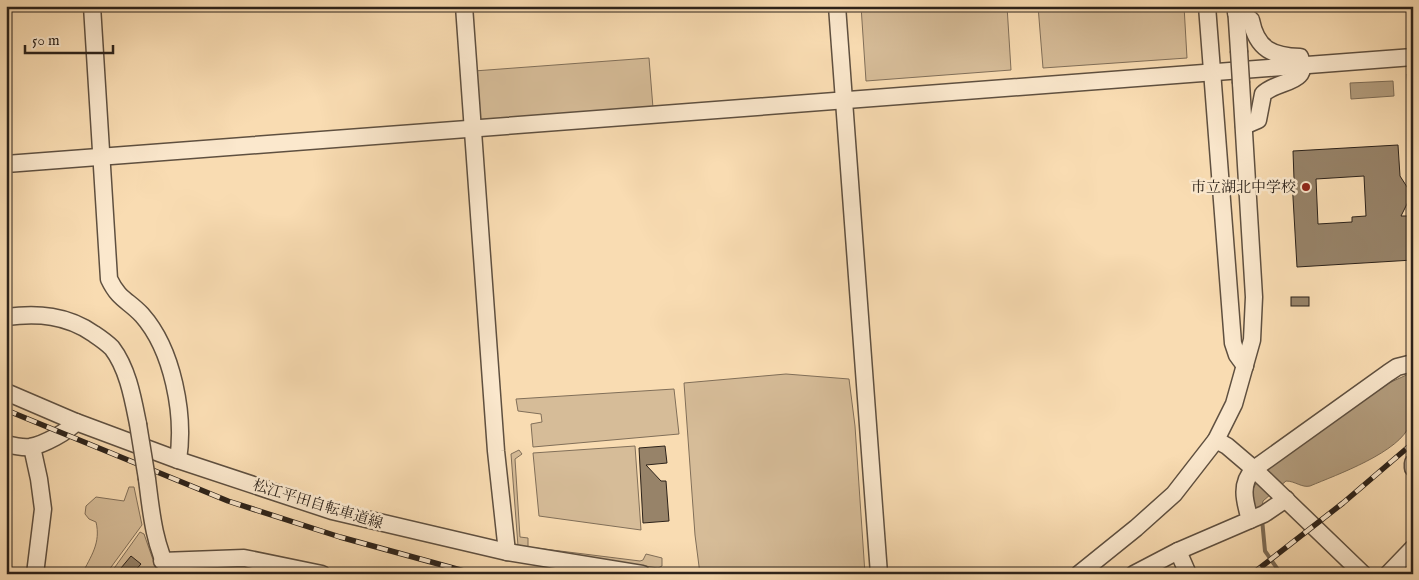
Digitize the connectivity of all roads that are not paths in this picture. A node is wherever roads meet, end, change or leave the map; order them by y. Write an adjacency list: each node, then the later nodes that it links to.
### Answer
1 (92, 6): 12 (street)
2 (464, 6): 11 (street)
3 (836, 6): 9 (street)
4 (1207, 6): 8 (street)
5 (1236, 10): 7 (street); 10 (street, bridge)
6 (1413, 57): 7 (street)
7 (1304, 66): 8 (street); 10 (street)
8 (1212, 73): 9 (street); 16 (street)
9 (844, 101): 11 (street); 35 (street)
10 (1244, 126): 16 (street)
11 (473, 129): 12 (street); 30 (street)
12 (103, 156): 13 (street); 22 (street)
13 (6, 164)
14 (6, 317): 31 (street, bridge)
15 (1413, 363): 25 (street)
16 (1245, 366): 19 (street)
17 (6, 392): 18 (street, 松江平田自転車道線)
18 (76, 422): 21 (street); 22 (street, 松江平田自転車道線)
19 (1216, 440): 25 (street); 36 (street)
20 (6, 444): 21 (street)
21 (32, 447): 32 (street)
22 (178, 460): 30 (street, 松江平田自転車道線)
23 (1413, 463): 24 (street)
24 (1413, 468)
25 (1257, 472): 26 (street); 27 (street)
26 (1282, 495): 27 (street); 39 (street)
27 (1257, 517): 29 (street)
28 (1413, 548): 40 (street)
29 (1178, 551): 37 (street); 38 (street)
30 (507, 552): 34 (street, 松江平田自転車道線)
31 (166, 567): 33 (street)
32 (35, 574)
33 (322, 574)
34 (642, 574)
35 (879, 574)
36 (1079, 574)
37 (1134, 574)
38 (1188, 574)
39 (1364, 574)
40 (1388, 574)

